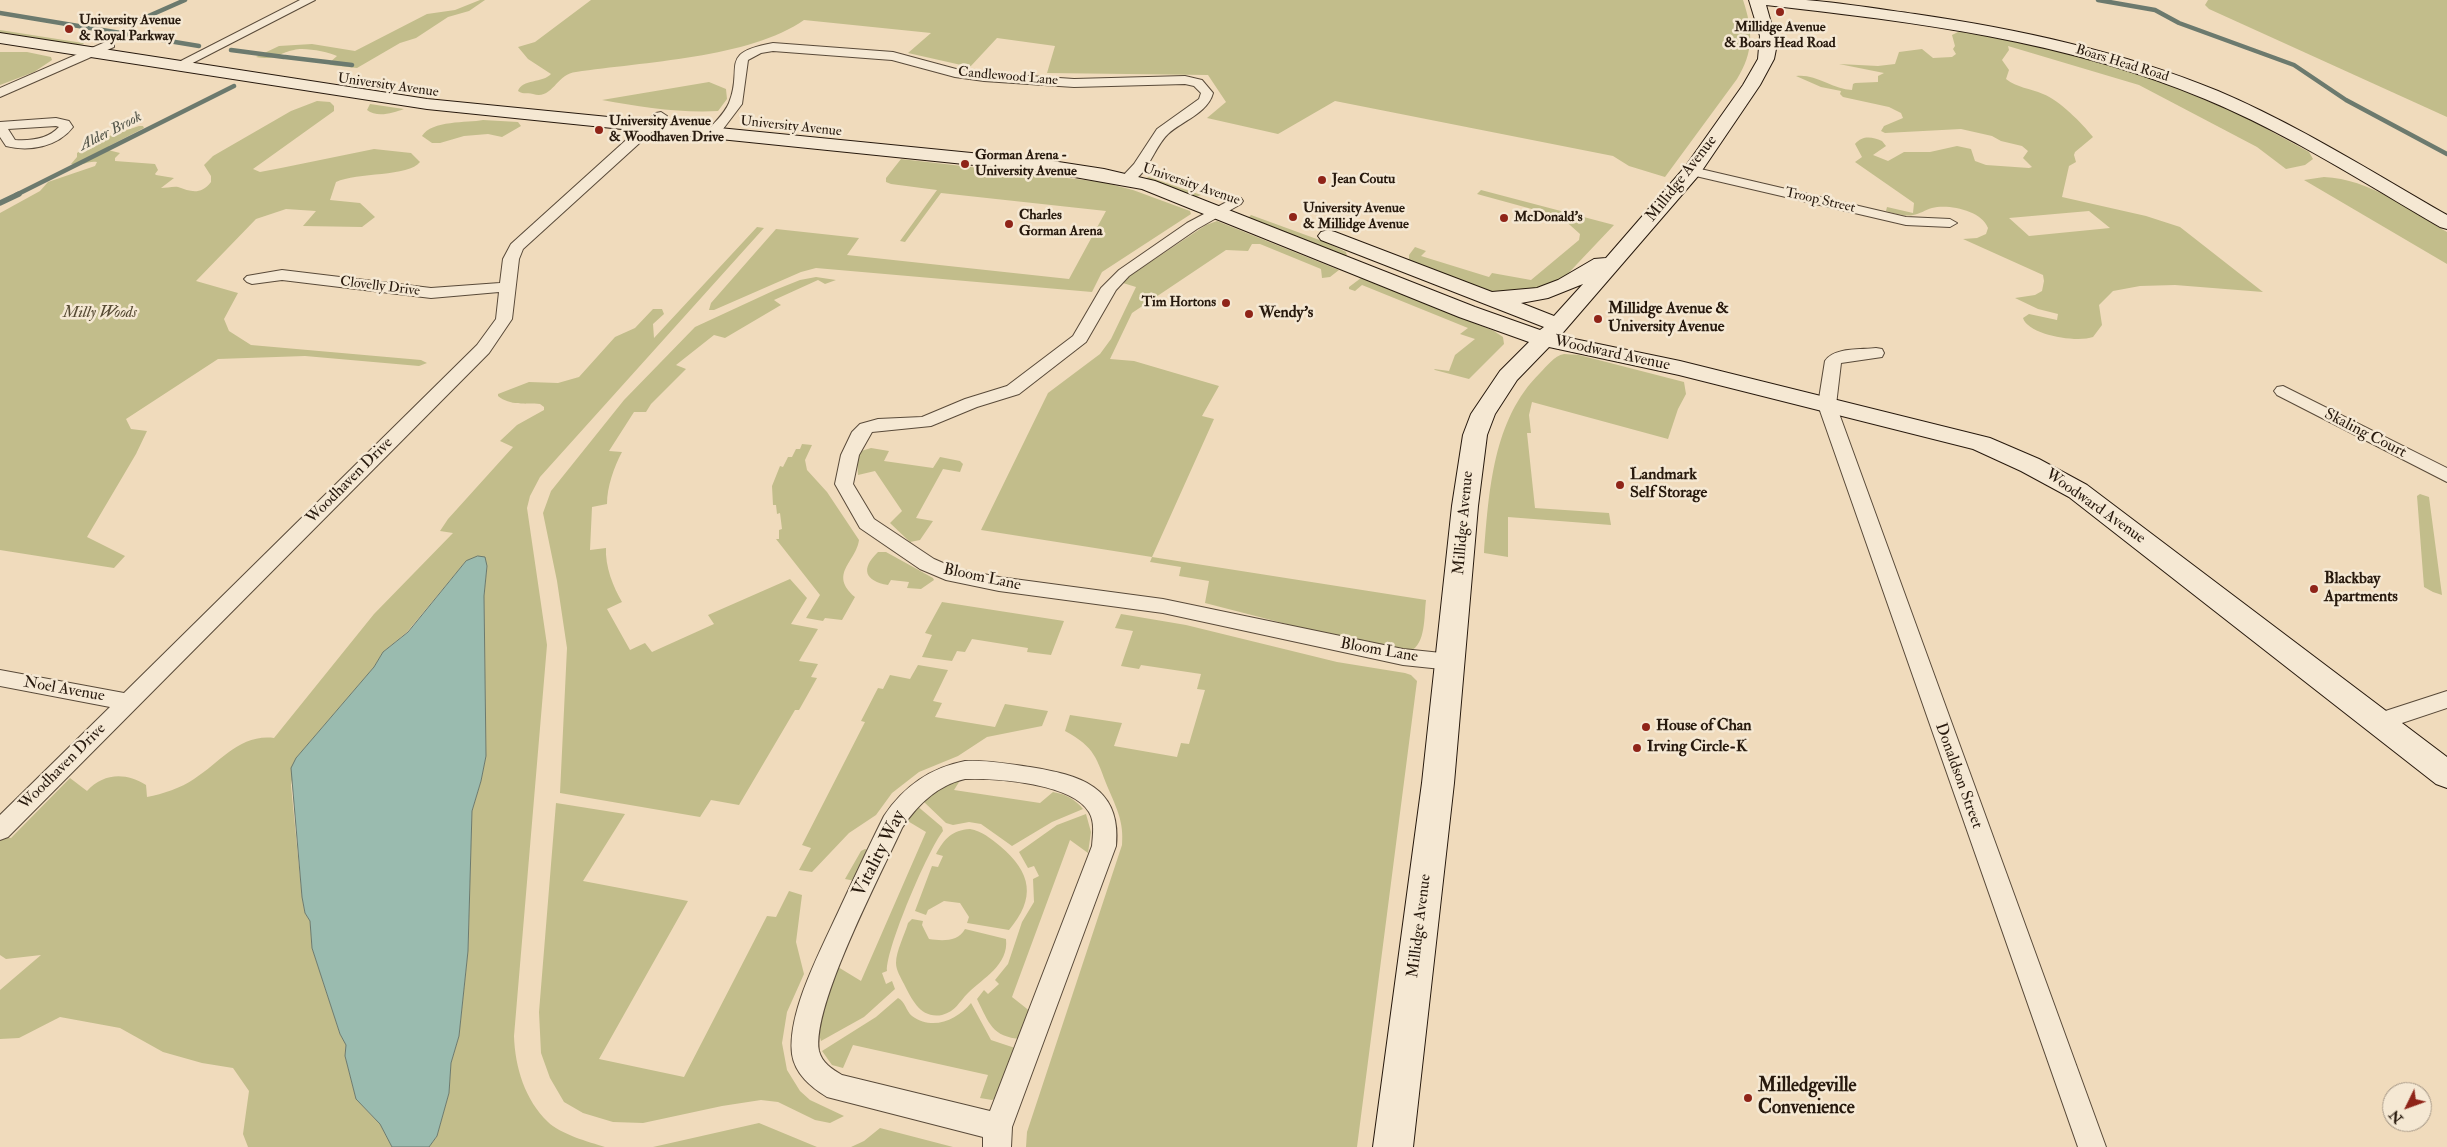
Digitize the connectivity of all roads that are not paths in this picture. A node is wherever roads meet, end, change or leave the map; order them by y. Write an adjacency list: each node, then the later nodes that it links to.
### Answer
1 (1757, 0): 13 (main road, Millidge Avenue)
2 (1765, 0): 20 (main road, Boars Head Road)
3 (310, 2): 8 (street)
4 (0, 26): 6 (main road, University Avenue)
5 (0, 38): 7 (main road, University Avenue)
6 (110, 44): 7 (street); 8 (main road, University Avenue)
7 (89, 53): 9 (main road, University Avenue); 10 (street)
8 (196, 57): 9 (street); 11 (main road, University Avenue)
9 (177, 66): 11 (main road, University Avenue)
10 (0, 92)
11 (654, 122): 12 (main road, University Avenue); 24 (street, Woodhaven Drive)
12 (718, 127): 14 (main road, University Avenue); 14 (street, Candlewood Lane)
13 (1692, 171): 19 (street, Troop Street); 22 (main road, Millidge Avenue)
14 (1132, 173): 15 (main road, University Avenue); 18 (main road, University Avenue)
15 (1176, 177)
16 (1211, 191): 17 (main road, University Avenue)
17 (1245, 204): 18 (street, Bloom Lane)
18 (1217, 212): 26 (main road, University Avenue); 31 (street, Bloom Lane)
19 (1950, 223)
20 (2447, 223)
21 (1307, 228): 25 (main road)
22 (1634, 239): 25 (main road); 26 (main road, Millidge Avenue)
23 (252, 279): 24 (street, Clovelly Drive)
24 (508, 287): 34 (street, Woodhaven Drive)
25 (1463, 288): 26 (main road)
26 (1550, 332): 29 (main road, Woodward Avenue); 31 (main road, Millidge Avenue)
27 (1876, 353): 29 (street)
28 (2283, 391): 30 (street, Skaling Court)
29 (1827, 405): 35 (main road, Woodward Avenue); 40 (street, Donaldson Street)
30 (2447, 476)
31 (1451, 662): 39 (main road, Millidge Avenue)
32 (0, 678): 34 (street, Noel Avenue)
33 (2447, 699): 35 (street)
34 (129, 702): 37 (street, Woodhaven Drive)
35 (2378, 722): 36 (main road, Woodward Avenue)
36 (2447, 775)
37 (0, 830)
38 (998, 1137): 38 (street, Vitality Way)
39 (1393, 1147)
40 (2092, 1147)

